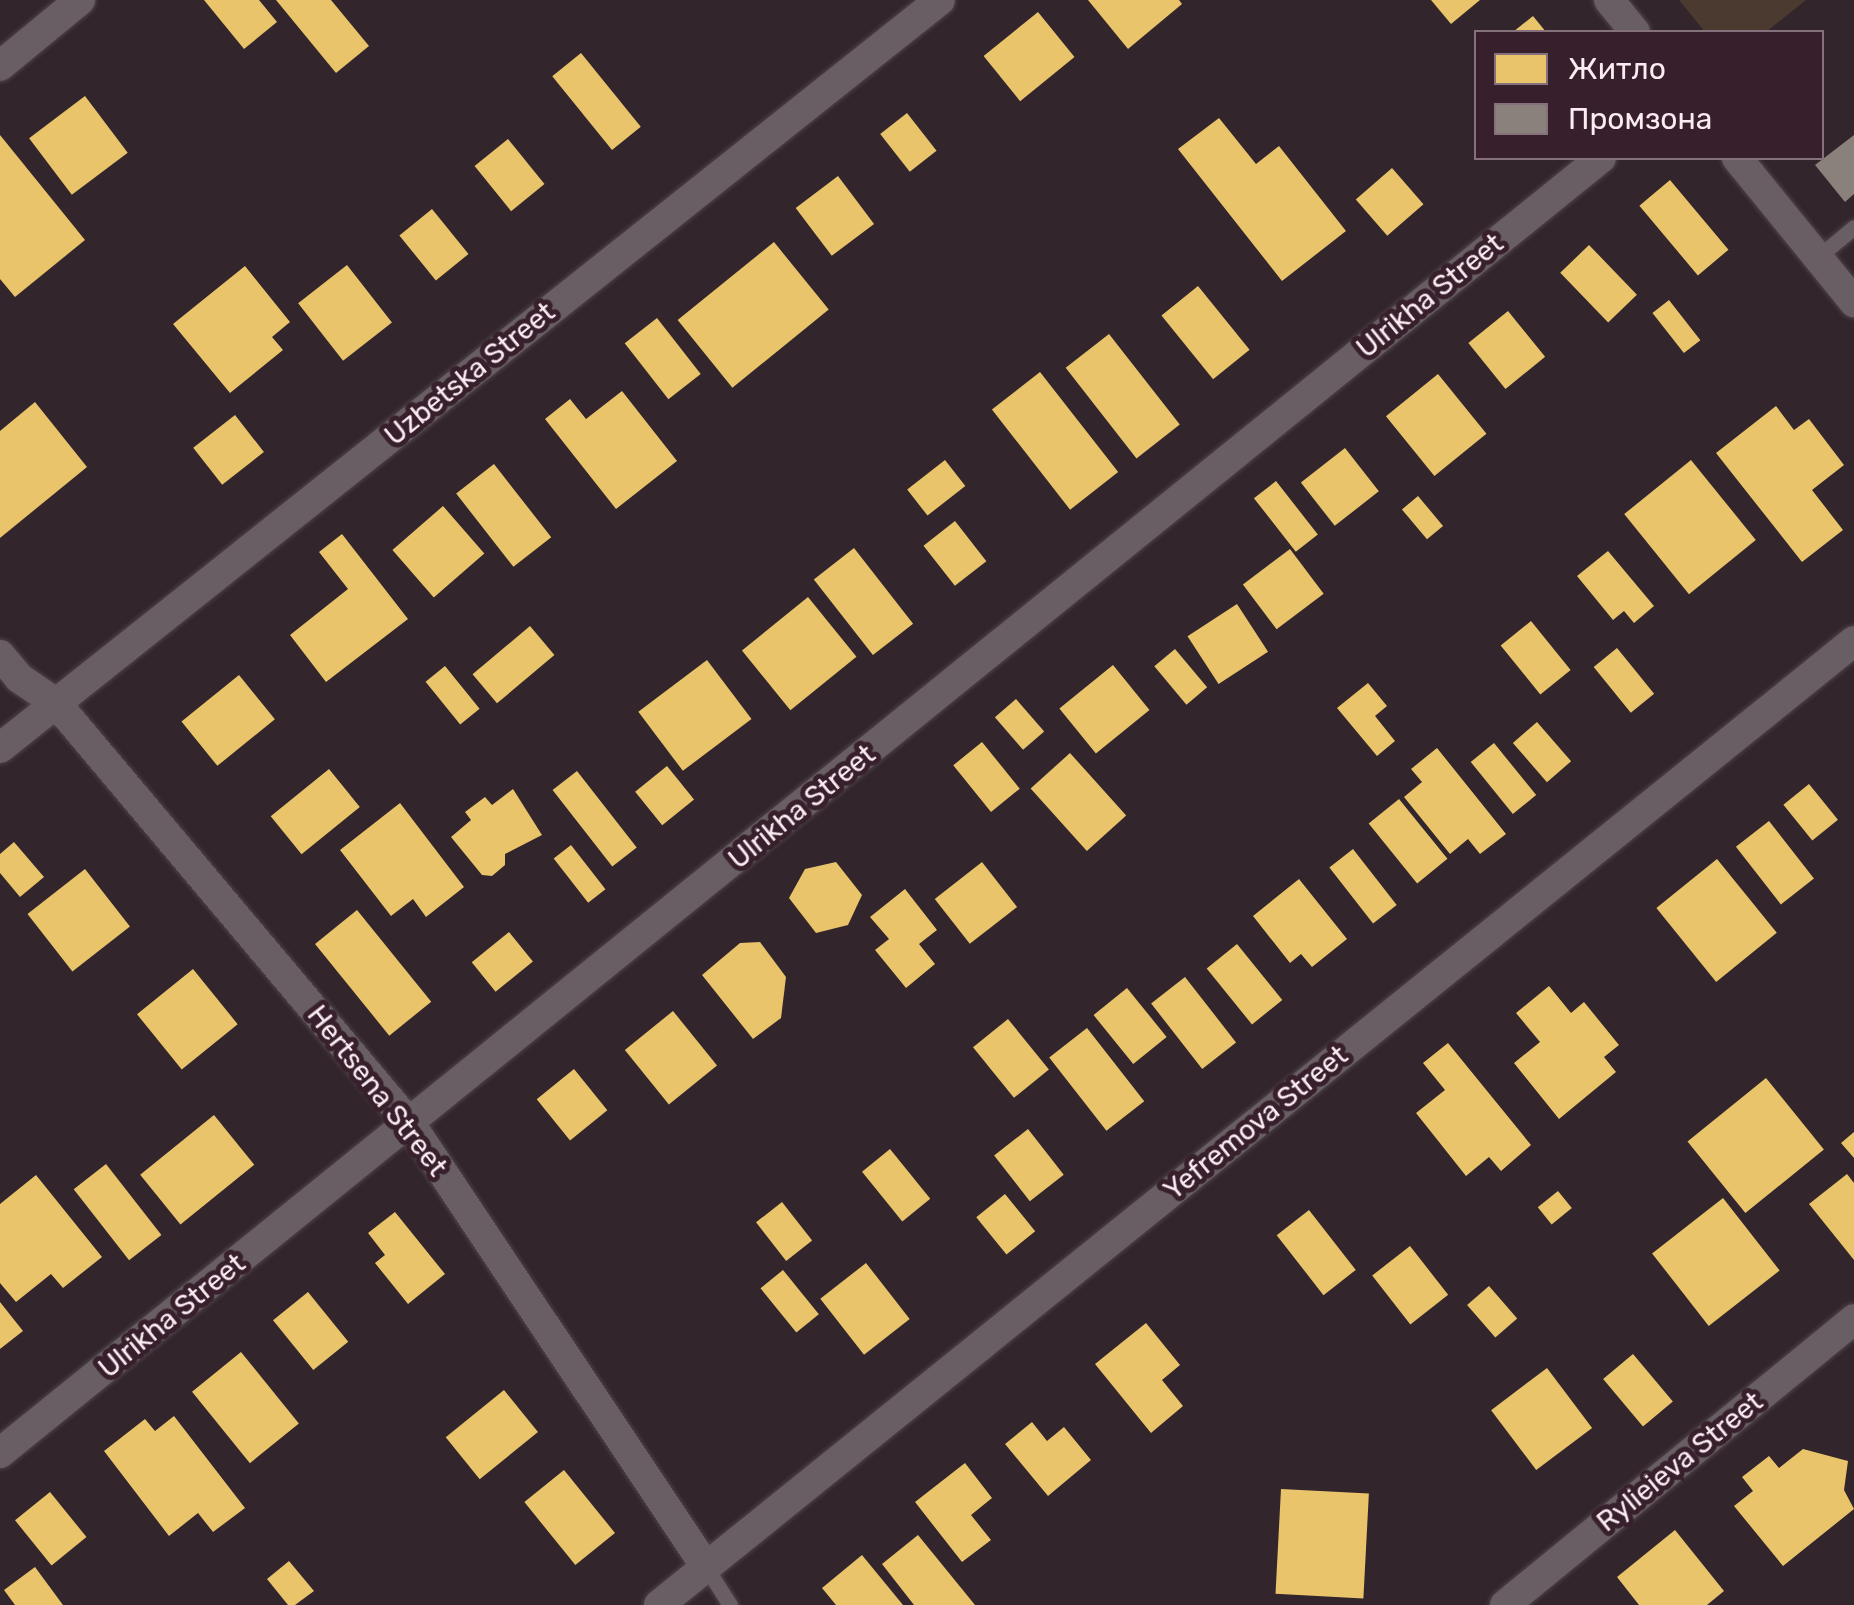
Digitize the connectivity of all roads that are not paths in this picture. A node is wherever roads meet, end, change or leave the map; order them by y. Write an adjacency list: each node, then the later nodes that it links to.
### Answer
1 (80, 0): 5 (street)
2 (940, 0): 13 (street, Uzbetska Street)
3 (1609, 0): 4 (street)
4 (1634, 30)
5 (0, 66)
6 (1598, 160): 15 (street, Ulrikha Street)
7 (1739, 160): 9 (street)
8 (1854, 228): 9 (lane)
9 (1818, 257): 10 (street)
10 (1854, 302)
11 (1854, 641): 18 (street, Yefremova Street)
12 (0, 654): 13 (street, Hertsena Street)
13 (56, 703): 14 (street, Uzbetska Street); 15 (street, Hertsena Street)
14 (0, 748)
15 (411, 1125): 17 (street, Ulrikha Street); 18 (street, Hertsena Street)
16 (1854, 1319): 21 (street, Rylieieva Street)
17 (0, 1453)
18 (706, 1567): 19 (street, Yefremova Street); 20 (lane)
19 (659, 1605)
20 (730, 1605)
21 (1506, 1605)

